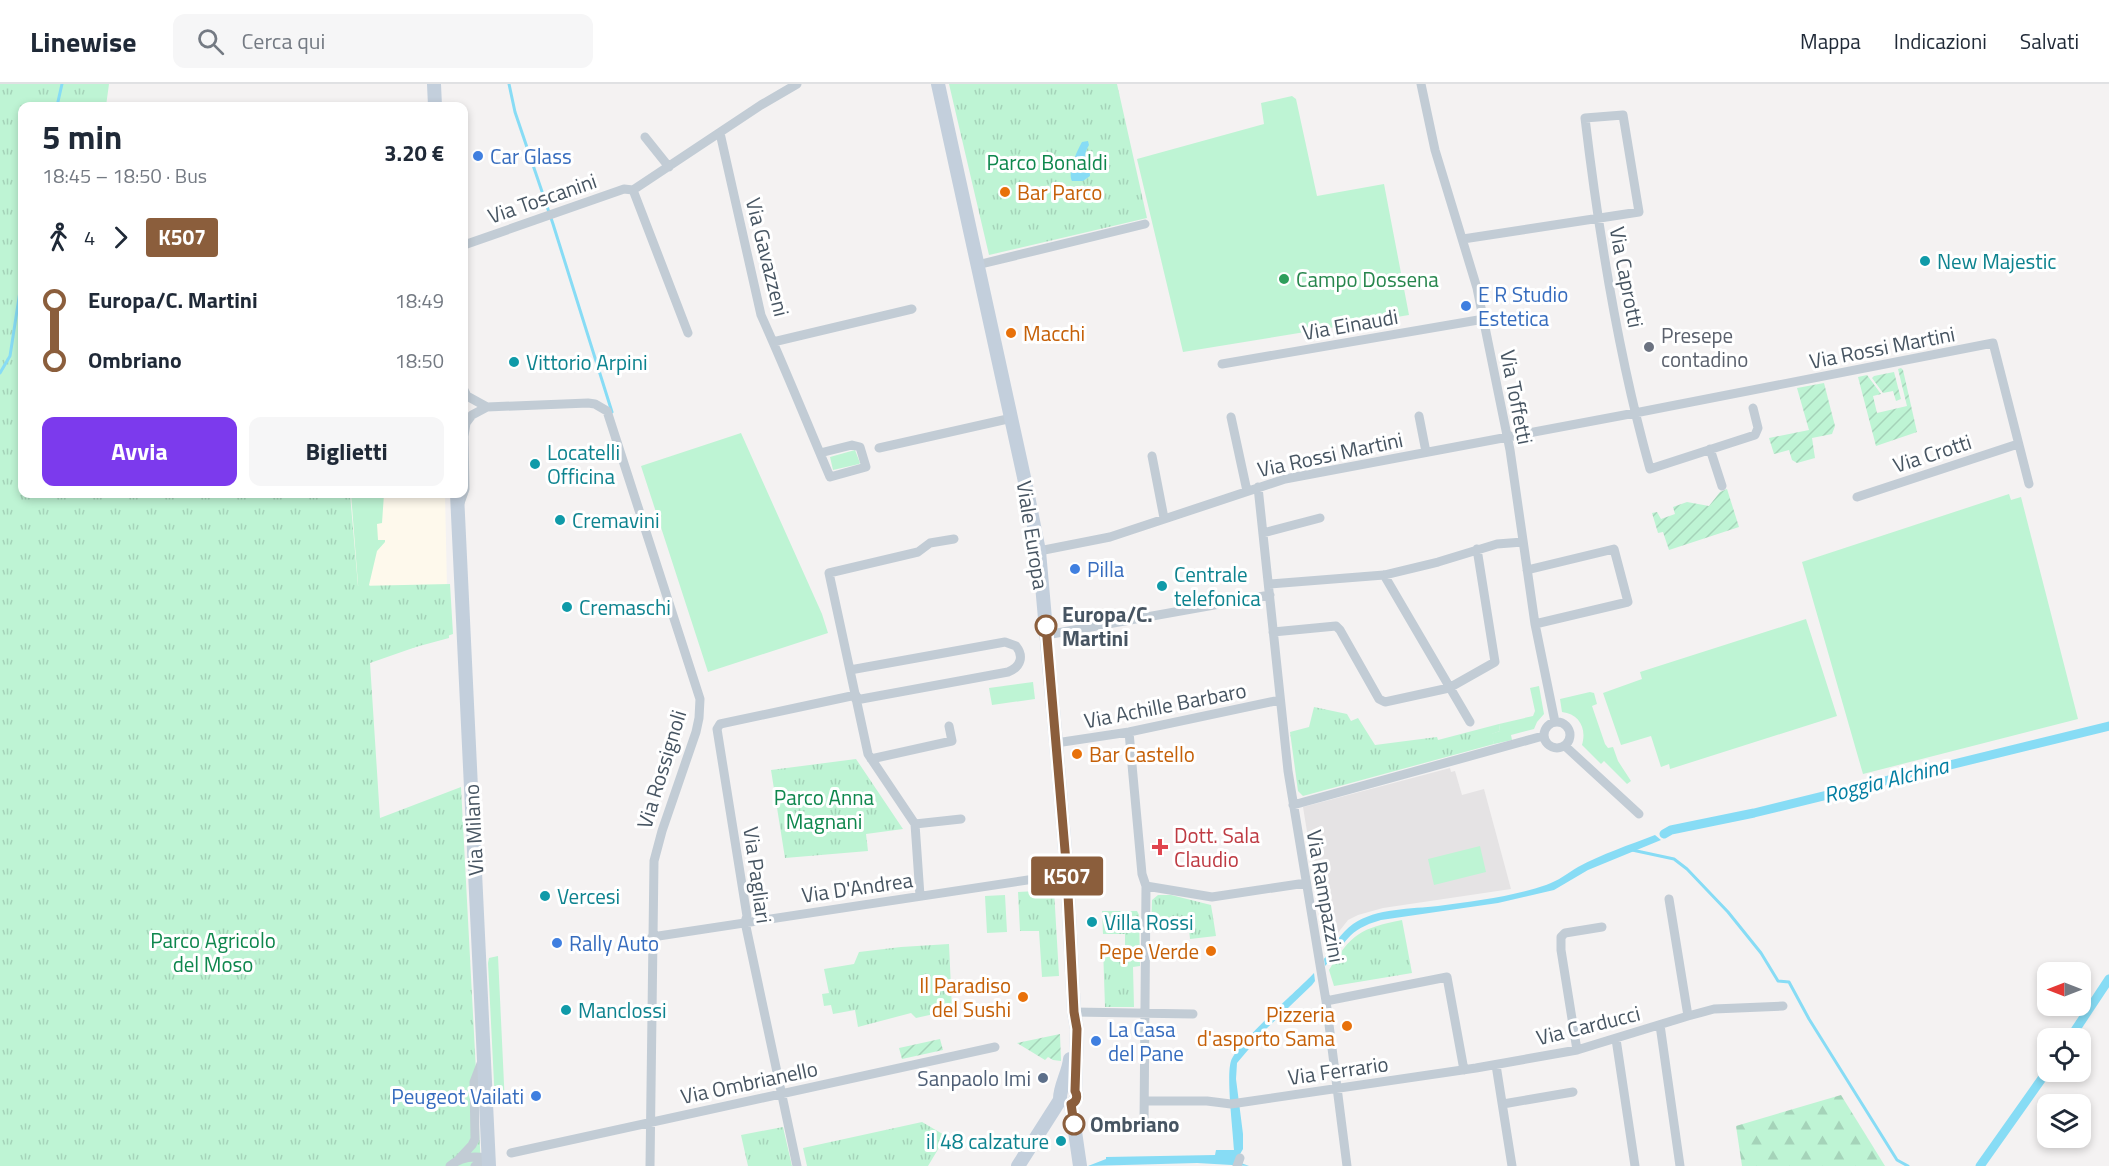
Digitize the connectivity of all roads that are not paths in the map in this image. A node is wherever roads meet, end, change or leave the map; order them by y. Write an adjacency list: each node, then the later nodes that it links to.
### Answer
1 (434, 84): 5 (street)
2 (797, 84): 6 (street, Via Toscanini)
3 (938, 84): 14 (street, Viale Europa)
4 (1421, 84): 12 (street, Via Toffetti)
5 (435, 102)
6 (720, 133): 8 (street, Via Toscanini); 18 (street, Via Gavazzeni)
7 (645, 137): 8 (street)
8 (669, 167): 9 (street, Via Toscanini)
9 (633, 190): 13 (street, Via Toscanini); 17 (street)
10 (1598, 217): 10 (street, Via Caprotti); 12 (street); 25 (street, Via Caprotti)
11 (1145, 224): 14 (street)
12 (1463, 239): 16 (street, Via Toffetti)
13 (468, 244)
14 (977, 265): 28 (street, Viale Europa)
15 (912, 309): 18 (street)
16 (1484, 319): 19 (street, Via Einaudi); 30 (street, Via Toffetti)
17 (688, 333)
18 (773, 342): 35 (street, Via Gavazzeni)
19 (1222, 364)
20 (468, 397): 22 (street)
21 (468, 404): 22 (street)
22 (482, 407): 24 (street); 29 (street); 82 (street, Via Rossignoli)
23 (1753, 408): 33 (street)
24 (468, 411)
25 (1635, 413): 30 (street, Via Rossi Martini); 31 (street, Via Rossi Martini); 33 (street)
26 (1419, 416): 34 (street)
27 (1231, 417): 40 (street)
28 (1011, 418): 32 (street); 51 (street, Viale Europa)
29 (468, 420)
30 (1507, 436): 34 (street, Via Rossi Martini); 49 (street, Via Toffetti)
31 (2018, 444): 37 (street, Via Rossi Martini); 41 (street, Via Crotti)
32 (879, 448)
33 (1710, 449): 38 (street)
34 (1426, 452): 39 (street, Via Rossi Martini)
35 (820, 453): 35 (street, Via Gavazzeni)
36 (1152, 456): 45 (street)
37 (2029, 484)
38 (1722, 486)
39 (1258, 487): 40 (street, Via Rossi Martini); 47 (street, Via Rampazzini)
40 (1247, 491): 45 (street, Via Rossi Martini)
41 (1857, 497)
42 (457, 498): 44 (street, Via Milano)
43 (462, 498): 44 (street)
44 (458, 509): 93 (street, Via Milano)
45 (1164, 518): 51 (street, Via Rossi Martini)
46 (1320, 518): 47 (street)
47 (1263, 533): 54 (street, Via Rampazzini)
48 (954, 539): 59 (street)
49 (1523, 542): 50 (street); 52 (street, Via Toffetti)
50 (1478, 549): 53 (street); 60 (street)
51 (1039, 551): 58 (street, Viale Europa)
52 (1527, 570): 56 (street, Via Toffetti); 56 (street)
53 (1384, 575): 54 (street); 60 (street)
54 (1269, 584): 55 (street, Via Rampazzini)
55 (1270, 595): 57 (street, Via Rampazzini); 58 (street)
56 (1535, 624): 64 (street, Via Toffetti)
57 (1273, 632): 60 (street); 62 (street, Via Rampazzini)
58 (1046, 635): 68 (street, Viale Europa)
59 (850, 670): 61 (street); 61 (street)
60 (1449, 688): 63 (street)
61 (856, 697): 70 (street); 80 (street, Via Pagliari)
62 (1280, 700): 66 (street, Via Achille Barbaro); 71 (street, Via Rampazzini)
63 (1470, 722)
64 (1555, 722): 67 (street); 69 (street, Via Toffetti)
65 (949, 726): 70 (street)
66 (1129, 732): 68 (street, Via Achille Barbaro); 77 (street)
67 (1543, 736): 69 (street); 71 (street)
68 (1056, 743): 75 (street, Viale Europa)
69 (1565, 746): 72 (street)
70 (870, 759): 74 (street)
71 (1293, 805): 76 (street, Via Rampazzini)
72 (1639, 814)
73 (961, 819): 74 (street)
74 (915, 824): 78 (street)
75 (1067, 874): 78 (street, Via D'Andrea); 85 (street, Viale Europa)
76 (1306, 883): 77 (street); 83 (street, Via Rampazzini)
77 (1146, 886): 86 (street)
78 (920, 896): 80 (street, Via D'Andrea)
79 (1669, 899): 88 (street)
80 (745, 922): 82 (street, Via D'Andrea); 98 (street, Via Pagliari)
81 (1602, 927): 92 (street)
82 (652, 937): 102 (street, Via Rossignoli)
83 (1326, 1001): 95 (street); 96 (street, Via Rampazzini)
84 (1783, 1006): 88 (street, Via Carducci)
85 (1074, 1012): 86 (street); 99 (street, Viale Europa)
86 (1146, 1013): 87 (street); 100 (street)
87 (1193, 1014)
88 (1688, 1016): 89 (street, Via Carducci)
89 (1660, 1025): 90 (street, Via Carducci); 115 (street)
90 (1616, 1039): 92 (street, Via Carducci); 114 (street)
91 (995, 1047): 98 (street, Via Ombrianello)
92 (1577, 1050): 94 (street, Via Carducci)
93 (483, 1055): 105 (street, Via Milano); 106 (street)
94 (1496, 1065): 95 (street, Via Ferrario); 101 (street)
95 (1464, 1070): 96 (street, Via Ferrario)
96 (1337, 1089): 100 (street, Via Ferrario); 112 (street, Via Rampazzini)
97 (1572, 1092): 101 (street)
98 (782, 1094): 102 (street, Via Ombrianello); 109 (street, Via Pagliari)
99 (1067, 1096): 110 (street); 111 (street)
100 (1145, 1101): 103 (street)
101 (1503, 1104): 113 (street)
102 (651, 1122): 104 (street, Via Ombrianello); 108 (street, Via Rossignoli)
103 (1144, 1126)
104 (511, 1153)
105 (488, 1162): 106 (street); 107 (street)
106 (454, 1163)
107 (475, 1166)
108 (650, 1166)
109 (797, 1166)
110 (1018, 1166)
111 (1080, 1166)
112 (1347, 1166)
113 (1512, 1166)
114 (1635, 1166)
115 (1680, 1166)

